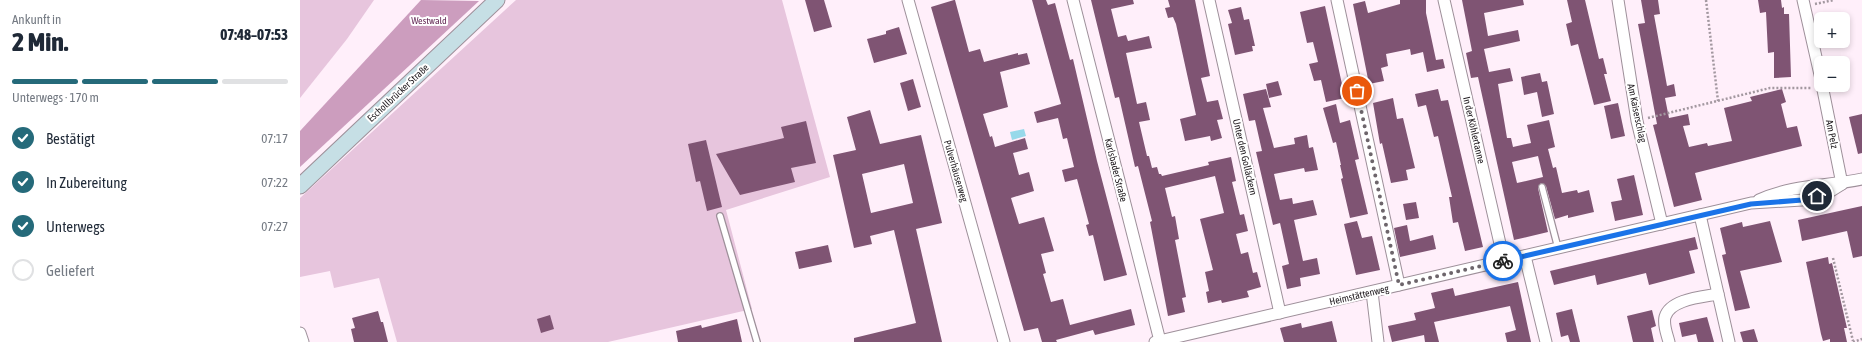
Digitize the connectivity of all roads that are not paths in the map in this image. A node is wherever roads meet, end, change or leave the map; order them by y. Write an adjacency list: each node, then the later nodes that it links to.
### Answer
1 (497, 0): 13 (main road, Eschollbrücker Straße)
2 (908, 0): 30 (street, Pulverhäuserweg)
3 (1073, 0): 27 (street, Karlsbader Straße)
4 (1210, 0): 24 (street, Unter den Golläckern)
5 (1337, 0): 21 (street)
6 (1444, 0): 20 (street, In der Köhlertanne)
7 (1618, 0): 17 (street, Am Kaiserschlag)
8 (1803, 3): 9 (street, Am Pelz)
9 (1815, 56)
10 (1824, 92): 12 (street, Am Pelz)
11 (1862, 179): 12 (street, Heimstättenweg)
12 (1842, 184): 15 (street, Heimstättenweg)
13 (300, 186)
14 (1542, 188): 18 (lane)
15 (1700, 215): 17 (street, Heimstättenweg); 23 (street)
16 (720, 216): 29 (lane)
17 (1662, 224): 18 (street, Heimstättenweg)
18 (1558, 248): 19 (street, Heimstättenweg)
19 (1525, 256): 20 (street, Heimstättenweg); 32 (street)
20 (1504, 261): 21 (street, Heimstättenweg)
21 (1399, 285): 22 (street, Heimstättenweg)
22 (1372, 292): 24 (street, Heimstättenweg); 31 (street)
23 (1718, 294): 33 (street); 34 (street)
24 (1280, 313): 26 (street, Heimstättenweg)
25 (300, 333): 28 (street)
26 (1202, 336): 27 (street, Heimstättenweg)
27 (1157, 341)
28 (303, 342)
29 (757, 342)
30 (1004, 342)
31 (1378, 342)
32 (1546, 342)
33 (1668, 342)
34 (1729, 342)

